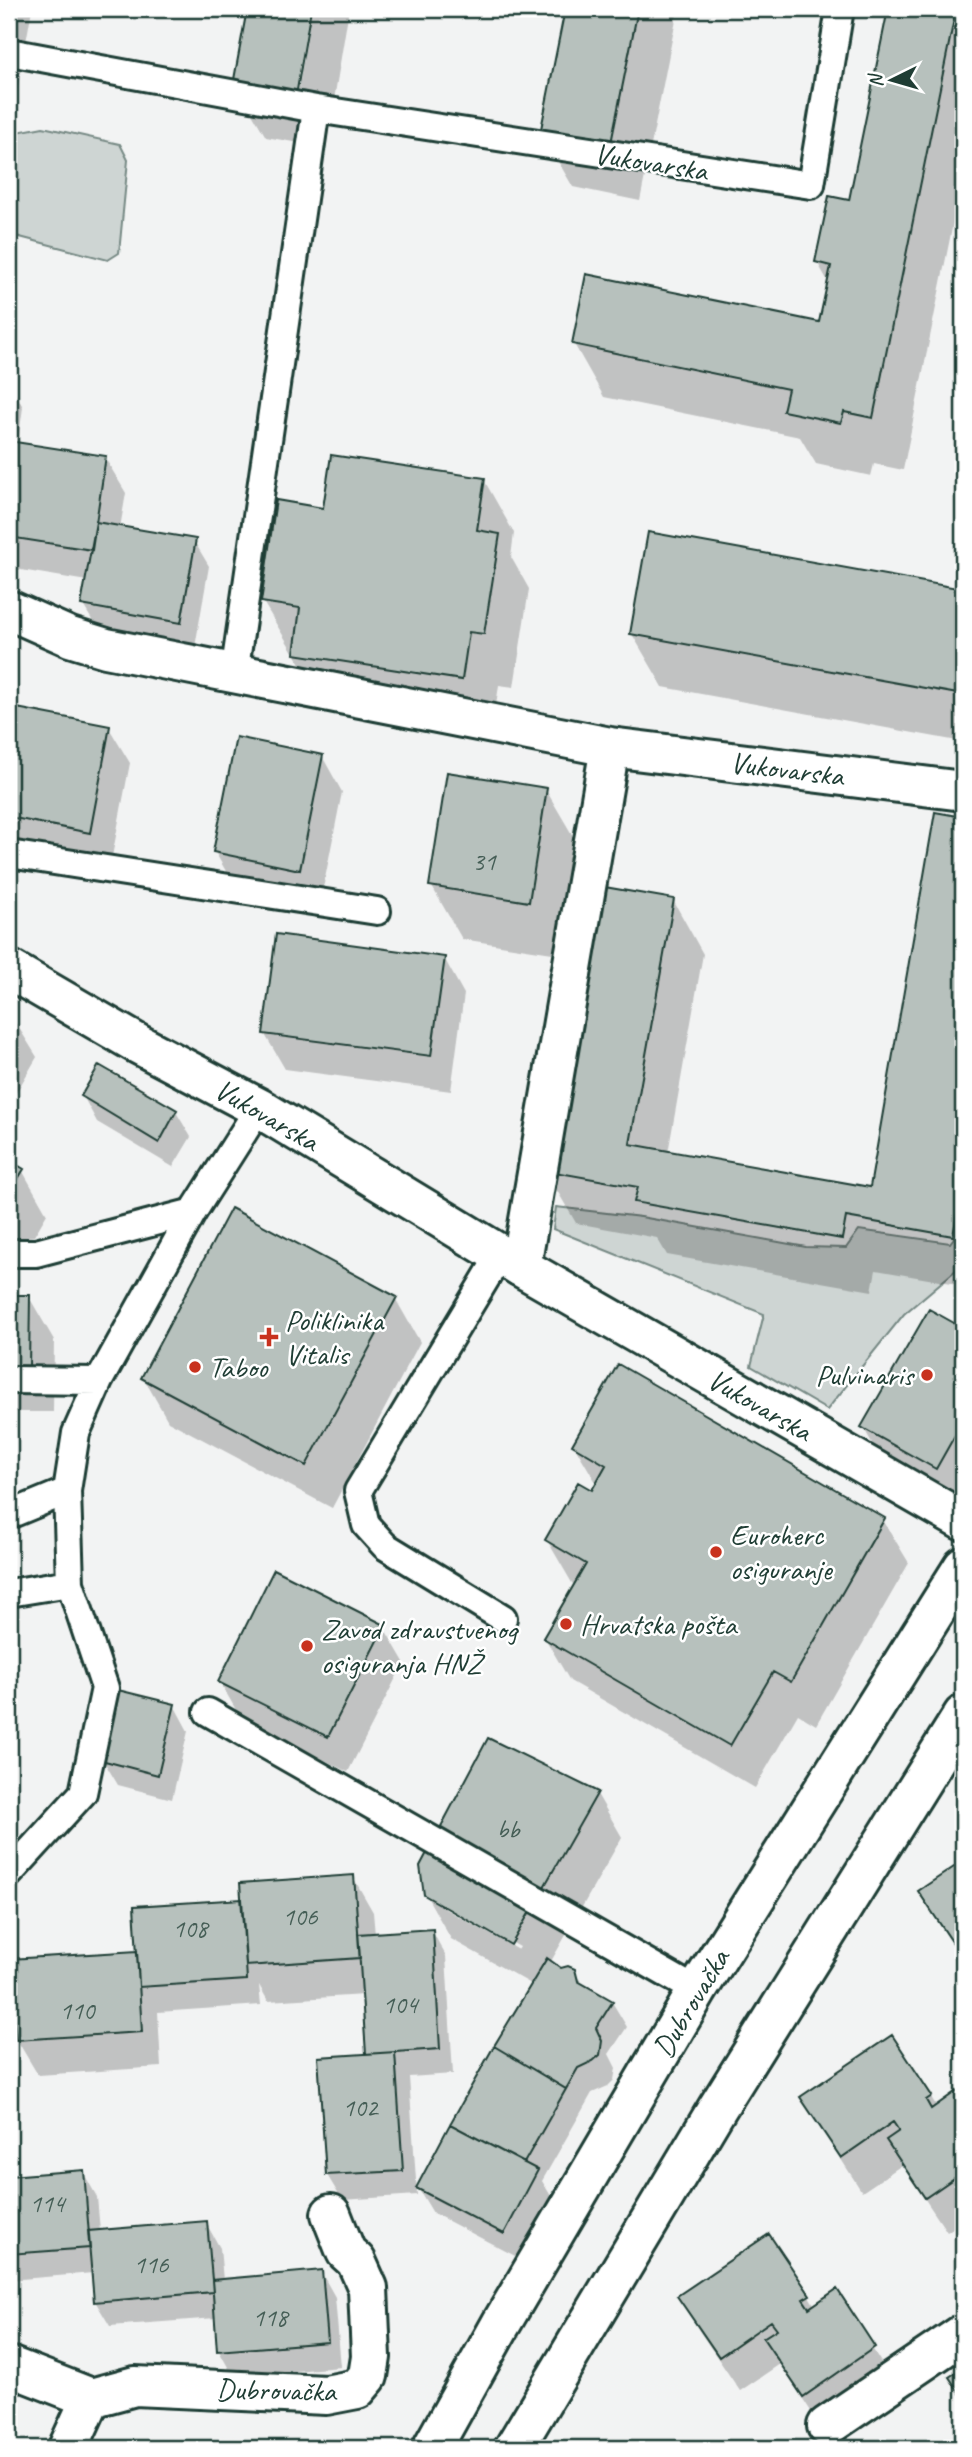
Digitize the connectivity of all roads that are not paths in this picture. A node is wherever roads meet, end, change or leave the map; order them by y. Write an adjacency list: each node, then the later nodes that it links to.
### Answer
1 (840, 9): 3 (lane, Vukovarska)
2 (9, 52): 3 (lane, Vukovarska)
3 (316, 109): 5 (lane)
4 (9, 610): 5 (street, Vukovarska)
5 (234, 675): 6 (street, Vukovarska)
6 (610, 747): 7 (street, Vukovarska); 14 (street)
7 (963, 791)
8 (9, 854): 9 (lane)
9 (377, 911)
10 (9, 969): 11 (street, Vukovarska)
11 (259, 1108): 12 (lane); 14 (street, Vukovarska)
12 (192, 1212): 13 (lane); 16 (lane)
13 (9, 1253)
14 (510, 1261): 19 (street, Vukovarska); 23 (lane)
15 (9, 1380): 16 (lane)
16 (99, 1381): 17 (lane)
17 (67, 1491): 18 (lane); 21 (lane)
18 (9, 1515)
19 (963, 1521)
20 (963, 1567): 27 (street, Dubrovačka)
21 (70, 1583): 22 (lane); 26 (lane)
22 (9, 1593)
23 (503, 1618)
24 (208, 1712): 27 (lane)
25 (963, 1715): 35 (street)
26 (9, 1874)
27 (697, 1991): 34 (street, Dubrovačka)
28 (331, 2214): 31 (street, Dubrovačka)
29 (963, 2334): 32 (street)
30 (9, 2366): 31 (street)
31 (91, 2398): 33 (street)
32 (827, 2426)
33 (68, 2448)
34 (432, 2448)
35 (514, 2448)

